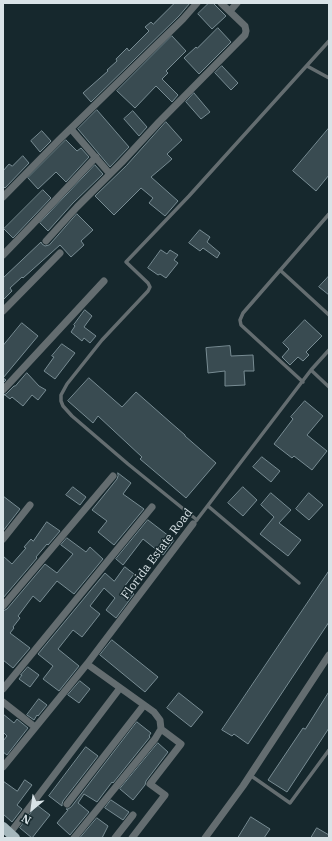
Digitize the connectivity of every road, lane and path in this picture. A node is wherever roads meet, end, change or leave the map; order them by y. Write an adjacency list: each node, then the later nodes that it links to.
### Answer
1 (197, 3): 8 (street)
2 (222, 3): 4 (street)
3 (237, 3): 4 (street)
4 (230, 11): 10 (street)
5 (329, 41): 6 (lane)
6 (306, 66): 7 (lane); 29 (lane)
7 (329, 78)
8 (71, 129): 9 (street); 11 (street)
9 (96, 157): 10 (street); 15 (street)
10 (110, 174): 13 (street)
11 (3, 198)
12 (329, 214): 16 (lane)
13 (46, 241)
14 (60, 253): 18 (street)
15 (3, 255)
16 (280, 270): 19 (lane); 22 (lane)
17 (104, 281): 24 (street)
18 (3, 311)
19 (329, 315)
20 (329, 350): 21 (lane, Florida Estate Road)
21 (311, 370): 22 (lane, Florida Estate Road); 23 (lane)
22 (303, 382): 27 (lane, Florida Estate Road)
23 (329, 387)
24 (3, 390)
25 (113, 476): 32 (street)
26 (30, 505): 30 (street)
27 (208, 506): 29 (lane, Florida Estate Road); 31 (lane)
28 (152, 508): 36 (street)
29 (195, 522): 34 (street, Florida Estate Road)
30 (3, 540)
31 (299, 583)
32 (3, 606)
33 (329, 655): 43 (street)
34 (87, 664): 35 (street); 39 (street, Florida Estate Road)
35 (120, 688): 38 (street); 46 (street)
36 (3, 689)
37 (3, 702): 39 (street)
38 (144, 705): 40 (street); 44 (street)
39 (35, 727): 42 (street, Florida Estate Road)
40 (161, 728): 47 (street); 49 (street)
41 (329, 750): 43 (lane)
42 (3, 766)
43 (250, 775): 50 (street)
44 (67, 804)
45 (133, 815): 48 (street)
46 (9, 833)
47 (74, 838)
48 (115, 838)
49 (132, 838)
50 (205, 838)

